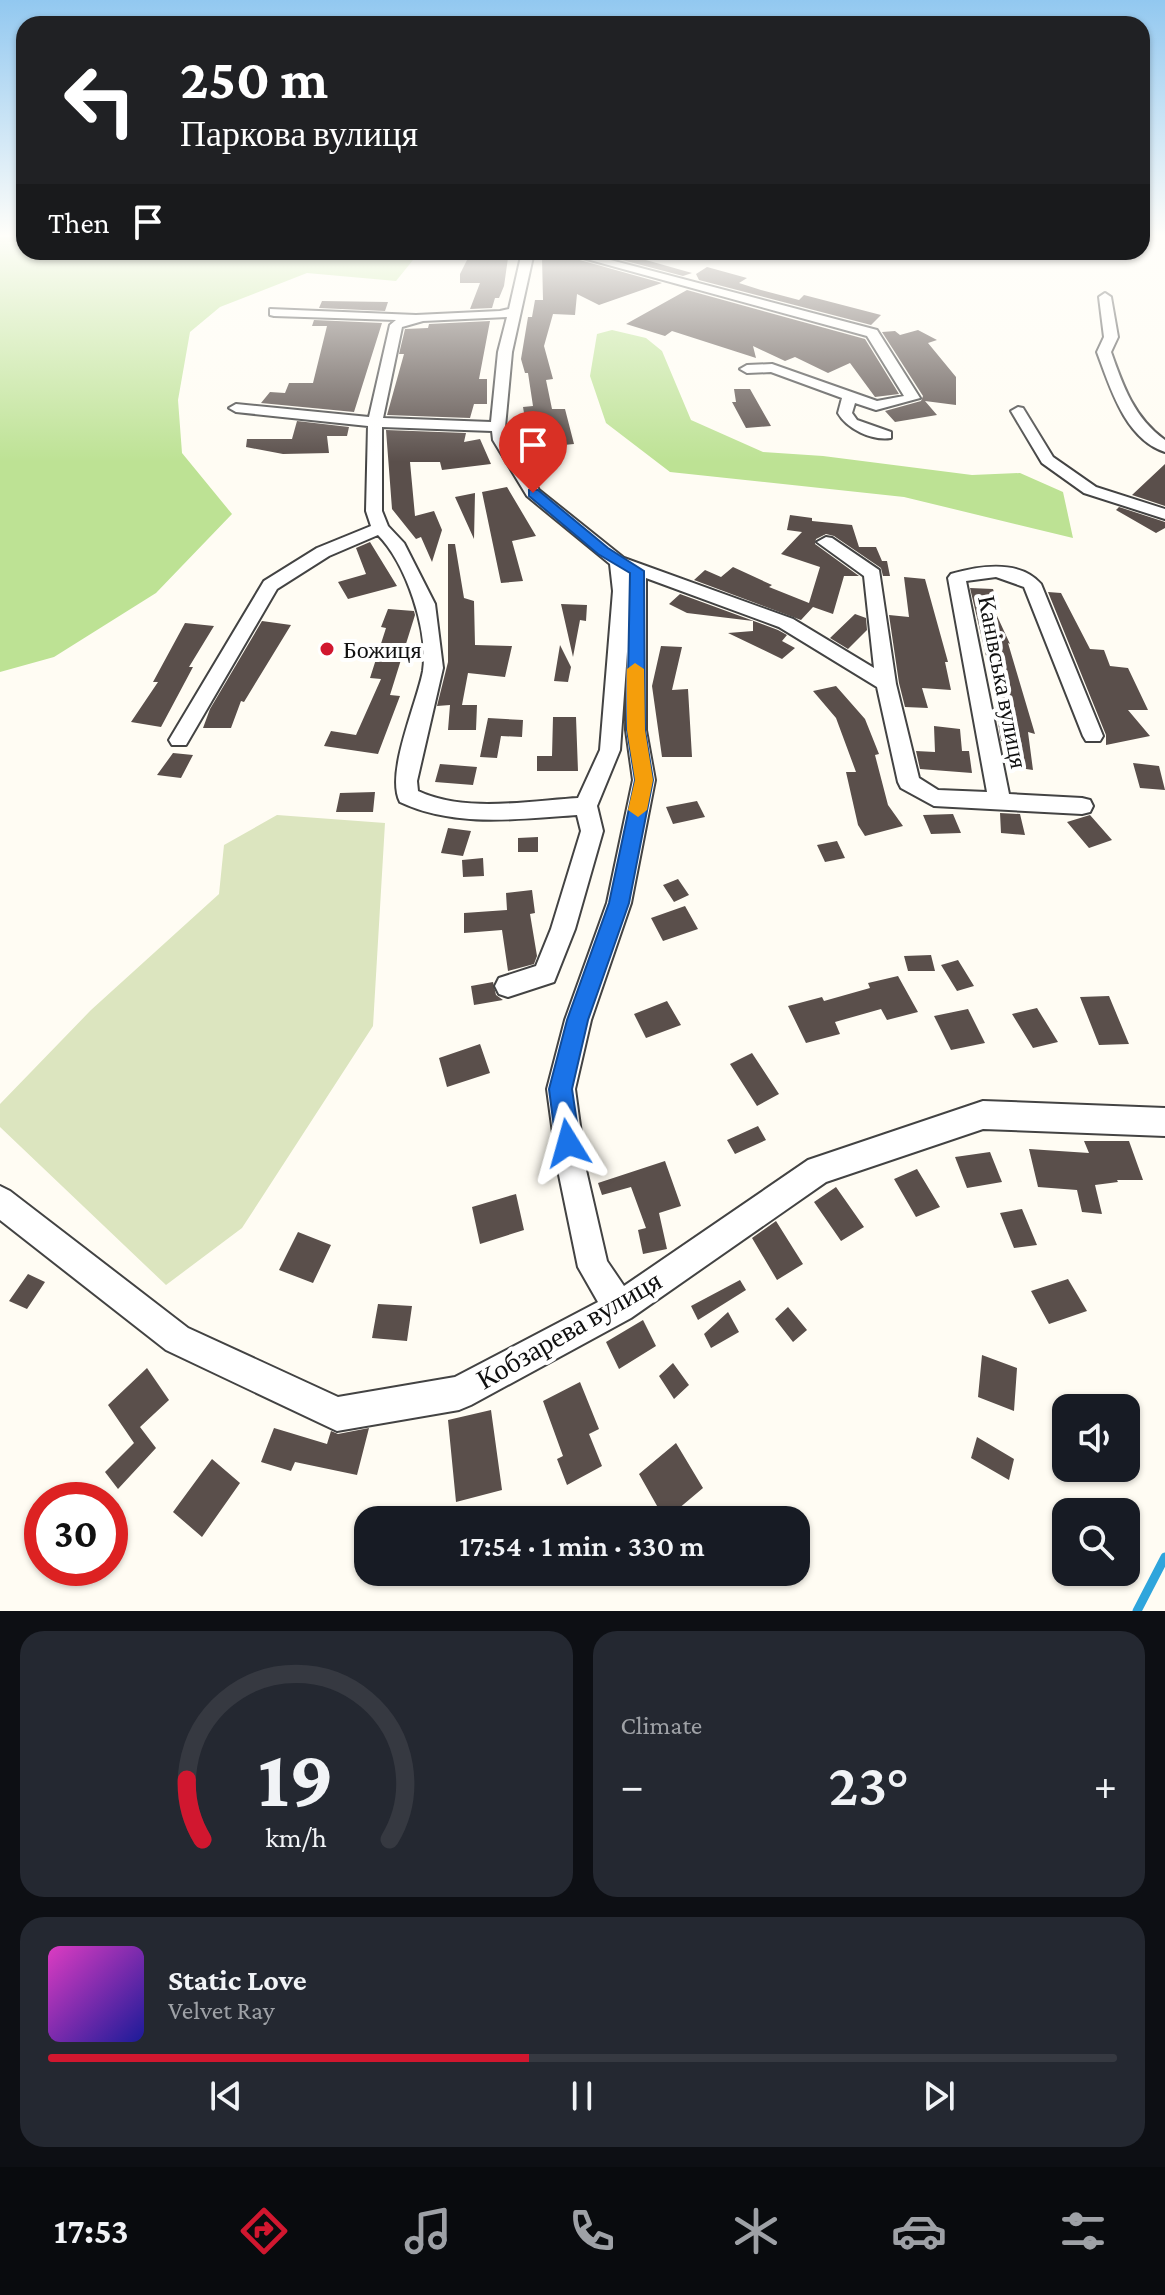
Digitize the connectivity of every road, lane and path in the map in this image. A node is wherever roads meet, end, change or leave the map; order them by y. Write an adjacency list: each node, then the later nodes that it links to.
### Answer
1 (279, 312): 6 (street)
2 (510, 312): 6 (street)
3 (515, 312): 12 (street)
4 (794, 312): 8 (street)
5 (1107, 312): 14 (street)
6 (411, 317): 11 (street)
7 (747, 369): 8 (street)
8 (850, 395): 13 (street)
9 (236, 408): 11 (street)
10 (1018, 411): 15 (street)
11 (375, 422): 12 (street); 16 (street)
12 (498, 427): 18 (street)
13 (886, 435)
14 (1165, 447)
15 (1165, 514)
16 (380, 528): 22 (street); 25 (street)
17 (826, 542): 19 (street, Канівська вулиця)
18 (627, 566): 19 (street); 20 (street); 23 (street)
19 (886, 684): 24 (street, Канівська вулиця)
20 (636, 730): 23 (street); 30 (street)
21 (1093, 736): 24 (street, Канівська вулиця)
22 (179, 740)
23 (610, 750): 25 (street)
24 (999, 799): 26 (street, Канівська вулиця)
25 (586, 806): 27 (street)
26 (1082, 806)
27 (508, 986)
28 (1165, 1122): 30 (street, Кобзарева вулиця)
29 (0, 1201): 30 (street, Кобзарева вулиця)
30 (620, 1307)

